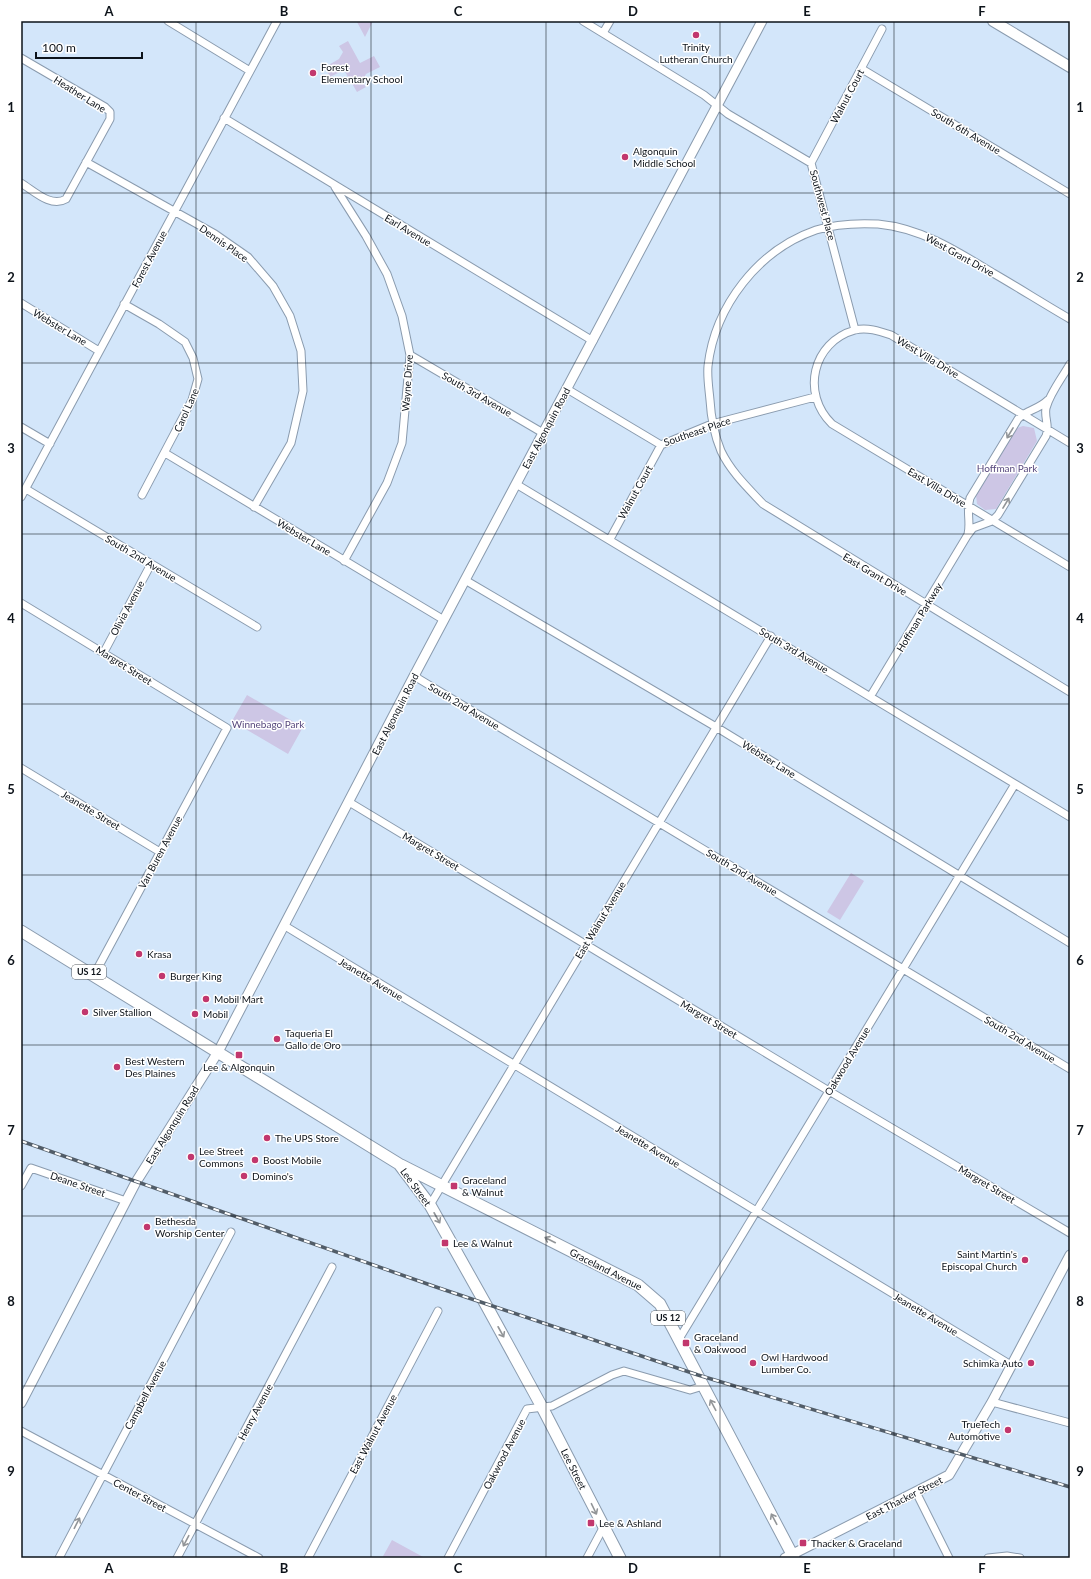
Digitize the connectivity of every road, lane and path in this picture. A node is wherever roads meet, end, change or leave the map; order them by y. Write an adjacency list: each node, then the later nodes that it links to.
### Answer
1 (168, 21): 12 (street)
2 (277, 21): 12 (street, Forest Avenue)
3 (582, 21): 8 (street, Southwest Place)
4 (610, 21): 8 (street)
5 (762, 21): 13 (street, East Algonquin Road)
6 (993, 21): 10 (main road)
7 (882, 29): 11 (street, Walnut Court)
8 (603, 33): 13 (street, Southwest Place)
9 (21, 58): 15 (street, Heather Lane)
10 (1070, 67)
11 (862, 69): 16 (street, Walnut Court); 19 (street, South 6th Avenue)
12 (250, 71): 14 (street, Forest Avenue)
13 (718, 106): 16 (street, Southwest Place); 26 (street, East Algonquin Road)
14 (224, 118): 18 (street, Earl Avenue); 20 (street, Forest Avenue)
15 (86, 162): 17 (street, Heather Lane); 20 (street, Dennis Place)
16 (811, 163): 21 (street, Southwest Place)
17 (21, 183)
18 (334, 185): 26 (street, Earl Avenue); 28 (street, Wayne Drive)
19 (1070, 194)
20 (174, 211): 23 (street, Forest Avenue); 47 (street, Dennis Place)
21 (829, 228): 24 (street, West Grant Drive); 25 (street, Southwest Place); 34 (street, West Grant Drive)
22 (21, 304): 27 (street, Webster Lane)
23 (124, 304): 27 (street, Forest Avenue); 41 (street, Carol Lane)
24 (1070, 319)
25 (855, 330): 31 (street); 33 (street, West Villa Drive)
26 (593, 341): 30 (street, East Algonquin Road)
27 (99, 351): 39 (street, Forest Avenue)
28 (410, 354): 37 (street, South 3rd Avenue); 51 (street, Wayne Drive)
29 (1070, 364): 32 (street)
30 (567, 389): 37 (street, East Algonquin Road); 40 (street, Southeast Place)
31 (815, 398): 34 (street, Southeast Place); 46 (street, East Villa Drive)
32 (1048, 400): 33 (street); 36 (street)
33 (1022, 415): 36 (street, West Villa Drive); 46 (street, one-way to 46)
34 (712, 424): 40 (street, Southeast Place); 56 (street, East Grant Drive)
35 (21, 427): 39 (street)
36 (1048, 430): 38 (street, West Villa Drive); 48 (street, one-way to 36)
37 (543, 433): 42 (street, East Algonquin Road)
38 (1070, 443)
39 (50, 444): 43 (street, Forest Avenue)
40 (661, 445): 50 (street, Walnut Court)
41 (165, 453): 44 (street, Carol Lane); 47 (street, Webster Lane)
42 (516, 484): 50 (street, South 3rd Avenue); 54 (street, East Algonquin Road)
43 (26, 489): 45 (street, Forest Avenue); 52 (street, South 2nd Avenue)
44 (142, 495)
45 (21, 497)
46 (968, 506): 48 (street, East Villa Drive); 49 (street, Hoffman Parkway)
47 (254, 507): 51 (street, Webster Lane)
48 (992, 521): 49 (street, Hoffman Parkway); 53 (street, East Villa Drive)
49 (967, 536): 56 (street, Hoffman Parkway)
50 (610, 539): 59 (street, South 3rd Avenue)
51 (344, 560): 57 (street, Webster Lane)
52 (150, 564): 58 (street, South 2nd Avenue); 60 (street, Olivia Avenue)
53 (1070, 567)
54 (465, 580): 57 (street, East Algonquin Road); 64 (street, Webster Lane)
55 (21, 602): 60 (street, Margret Street)
56 (926, 605): 62 (street, East Grant Drive); 63 (street, Hoffman Parkway)
57 (444, 620): 61 (street, East Algonquin Road)
58 (257, 627)
59 (771, 636): 63 (street, South 3rd Avenue); 64 (street, East Walnut Avenue)
60 (104, 652): 65 (street, Margret Street)
61 (414, 676): 68 (street, East Algonquin Road); 70 (street, South 2nd Avenue)
62 (1070, 692)
63 (870, 697): 67 (street, South 3rd Avenue)
64 (716, 727): 70 (street, East Walnut Avenue); 72 (street, Webster Lane)
65 (226, 728): 71 (street, Van Buren Avenue)
66 (21, 768): 71 (street, Jeanette Street)
67 (1015, 784): 69 (street, South 3rd Avenue); 72 (street, Oakwood Avenue)
68 (349, 802): 73 (street, East Algonquin Road); 75 (street, Margret Street)
69 (1070, 817)
70 (659, 822): 75 (street, East Walnut Avenue); 77 (street, South 2nd Avenue)
71 (160, 852): 78 (street, Van Buren Avenue)
72 (958, 876): 76 (street, Webster Lane); 77 (street, Oakwood Avenue)
73 (285, 926): 79 (street, East Algonquin Road); 80 (street, Jeanette Avenue)
74 (21, 931): 78 (main road, Lee Street / US 12)
75 (585, 944): 80 (street, East Walnut Avenue); 82 (street, Margret Street)
76 (1070, 944)
77 (902, 969): 81 (street, South 2nd Avenue); 82 (street, Oakwood Avenue)
78 (94, 975): 79 (main road, Lee Street / US 12)
79 (218, 1052): 83 (main road, Lee Street / US 12); 86 (street, East Algonquin Road)
80 (513, 1065): 85 (street, East Walnut Avenue); 88 (street, Jeanette Avenue)
81 (1070, 1069)
82 (829, 1091): 88 (street, Oakwood Avenue); 90 (street, Margret Street)
83 (399, 1164): 85 (main road, Graceland Avenue / US 12); 87 (main road, Lee Street / US 12)
84 (21, 1186): 86 (street, Deane Street)
85 (440, 1186): 87 (street, East Walnut Avenue); 94 (main road, Graceland Avenue / US 12, one-way to 85)
86 (126, 1201): 98 (street, East Algonquin Road)
87 (430, 1205): 99 (main road, Lee Street / US 12, one-way to 99)
88 (757, 1212): 94 (street, Oakwood Avenue); 95 (street, Jeanette Avenue)
89 (231, 1232): 102 (street, Campbell Avenue)
90 (1070, 1233)
91 (1070, 1256): 95 (street, East Thacker Street)
92 (332, 1266): 104 (street, Henry Avenue)
93 (438, 1311): 110 (street, East Walnut Avenue)
94 (679, 1339): 96 (main road, Graceland Avenue / US 12)
95 (1012, 1365): 97 (street, East Thacker Street)
96 (703, 1386): 99 (street, Oakwood Avenue); 106 (main road, Graceland Avenue / US 12, one-way to 96)
97 (992, 1402): 100 (street); 103 (street, East Thacker Street)
98 (21, 1403)
99 (542, 1406): 105 (main road, Lee Street / US 12, one-way to 105); 111 (street, Oakwood Avenue)
100 (1070, 1423)
101 (21, 1431): 102 (street, Center Street)
102 (103, 1475): 104 (street, Center Street); 107 (street, Campbell Avenue, one-way to 102)
103 (916, 1492): 106 (street, East Thacker Street); 114 (street)
104 (195, 1524): 108 (street, Henry Avenue, one-way to 108); 109 (street, Center Street)
105 (603, 1528): 112 (street); 113 (main road, Lee Street / US 12)
106 (790, 1557)
107 (59, 1558)
108 (178, 1558)
109 (259, 1558)
110 (308, 1558)
111 (448, 1558)
112 (587, 1558)
113 (620, 1558)
114 (949, 1558)
115 (988, 1558): 116 (street)
116 (1020, 1558)

